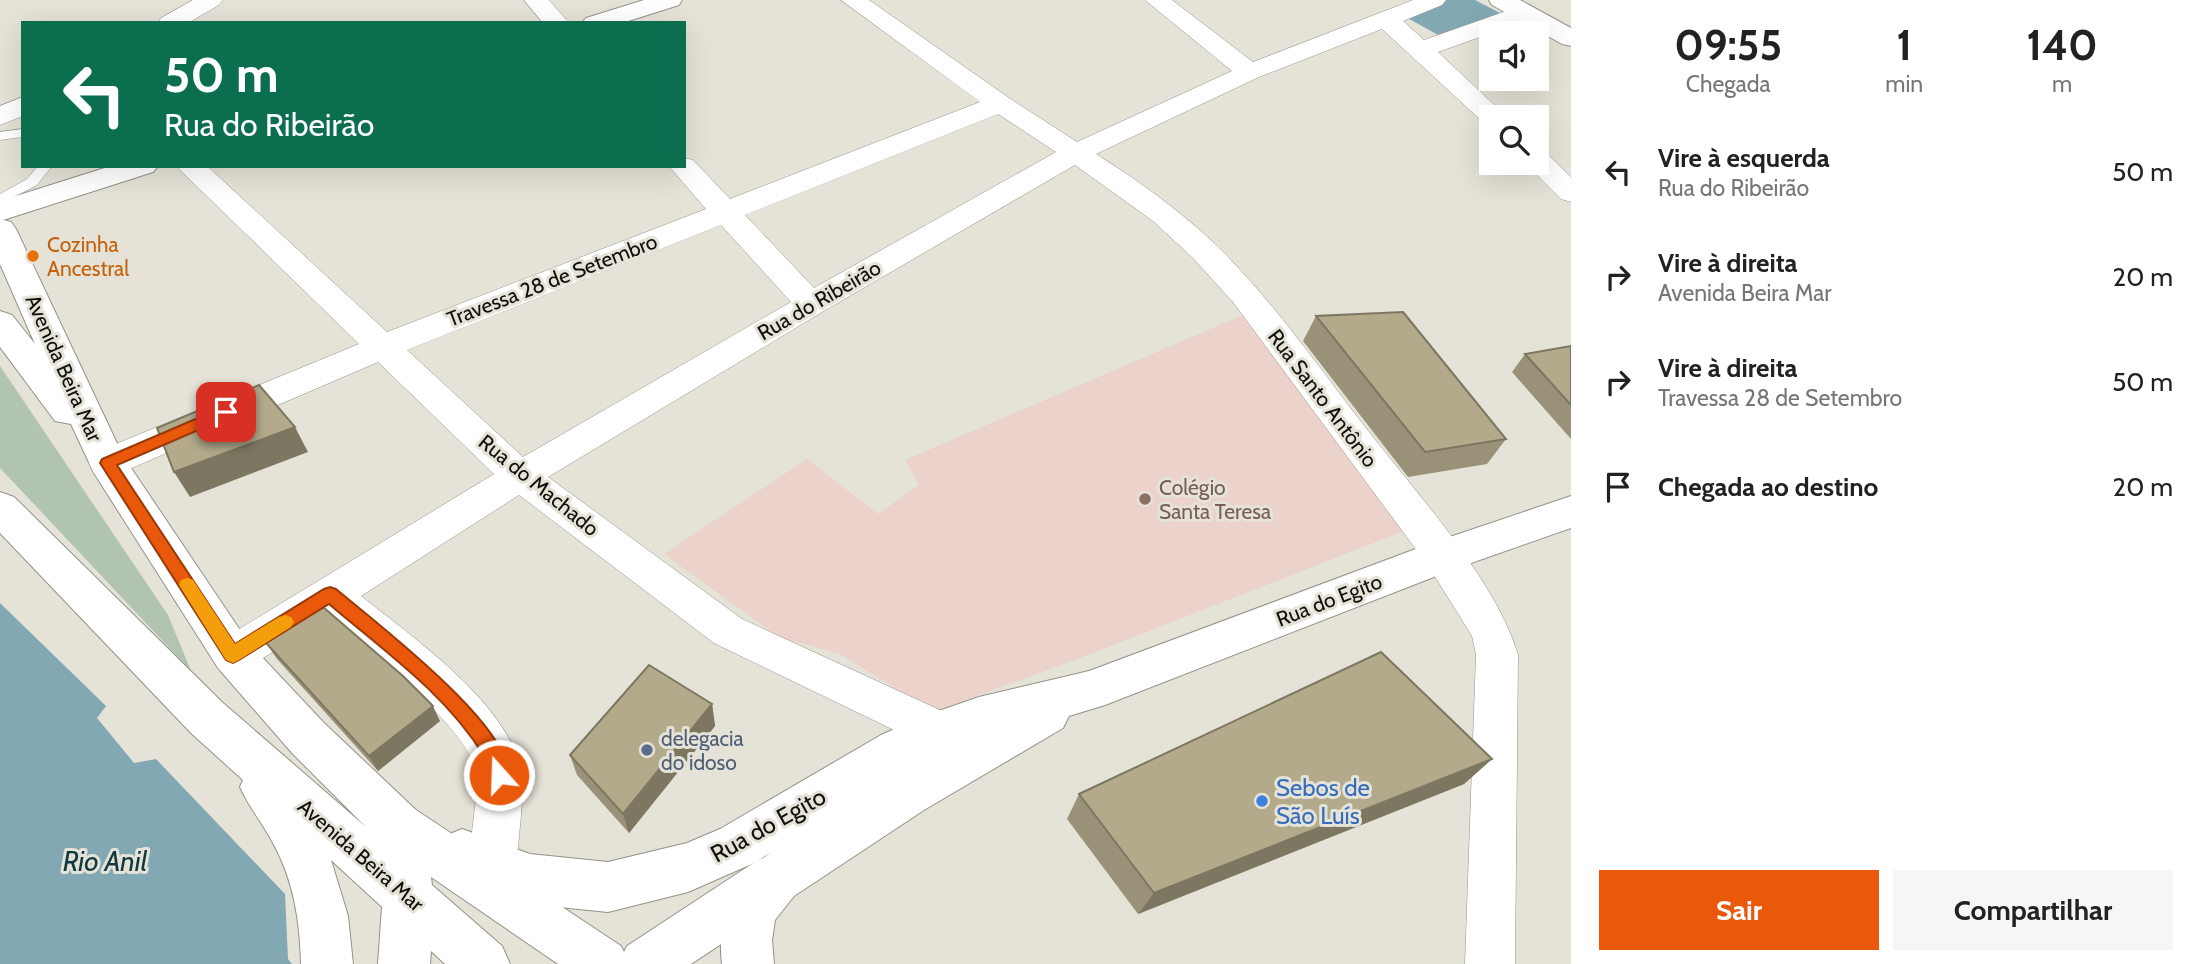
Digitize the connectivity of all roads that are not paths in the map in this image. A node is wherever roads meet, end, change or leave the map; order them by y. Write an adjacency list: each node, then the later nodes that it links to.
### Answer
1 (211, 0): 10 (street)
2 (536, 0): 11 (street)
3 (670, 0): 12 (main road)
4 (853, 0): 16 (street, Rua Santo Antônio)
5 (1157, 0): 15 (street)
6 (1434, 0): 9 (street, Rua do Ribeirão)
7 (1501, 0): 8 (main road)
8 (1524, 13): 13 (main road); 14 (street)
9 (1385, 18): 14 (street); 15 (street, Rua do Ribeirão)
10 (174, 21)
11 (555, 21)
12 (602, 21)
13 (1571, 38)
14 (1421, 50): 17 (street)
15 (1250, 72): 22 (street, Rua do Ribeirão)
16 (1000, 104): 22 (street, Rua Santo Antônio); 31 (street, Travessa 28 de Setembro)
17 (1481, 105)
18 (21, 106): 19 (street)
19 (0, 117)
20 (21, 133): 21 (lane)
21 (0, 136)
22 (1075, 153): 33 (street, Rua do Ribeirão); 40 (street, Rua Santo Antônio)
23 (44, 168): 29 (lane)
24 (137, 168): 30 (main road)
25 (192, 168): 35 (street, Rua do Machado)
26 (685, 168): 31 (street)
27 (1549, 172): 28 (street)
28 (1571, 193)
29 (0, 200)
30 (0, 211)
31 (724, 213): 33 (street); 35 (street, Travessa 28 de Setembro)
32 (0, 229): 36 (main road, Avenida Beira Mar)
33 (811, 304): 37 (street, Rua do Ribeirão)
34 (0, 323): 36 (main road)
35 (382, 346): 36 (street, Travessa 28 de Setembro); 37 (street, Rua do Machado)
36 (107, 463): 42 (main road, Avenida Beira Mar)
37 (520, 476): 41 (street, Rua do Ribeirão); 45 (street, Rua do Machado)
38 (0, 508): 44 (main road, Avenida Beira Mar)
39 (1571, 512): 40 (main road, Rua do Egito)
40 (1443, 556): 43 (main road, Rua do Egito); 56 (street, Rua Santo Antônio)
41 (330, 594): 42 (street, Rua do Ribeirão); 47 (street)
42 (233, 655): 46 (main road, Avenida Beira Mar)
43 (1088, 691): 45 (main road, Rua do Egito); 48 (main road, Rua do Egito)
44 (207, 718): 49 (main road, Avenida Beira Mar); 50 (main road)
45 (940, 731): 47 (main road, Rua do Egito)
46 (399, 827): 47 (main road, Rua do Egito); 49 (main road); 53 (main road)
47 (493, 867)
48 (776, 878): 54 (main road); 55 (main road, Rua do Egito)
49 (408, 895): 51 (main road); 52 (main road, Avenida Beira Mar)
50 (327, 964)
51 (404, 964)
52 (484, 964)
53 (603, 964)
54 (645, 964)
55 (748, 964)
56 (1490, 964)

